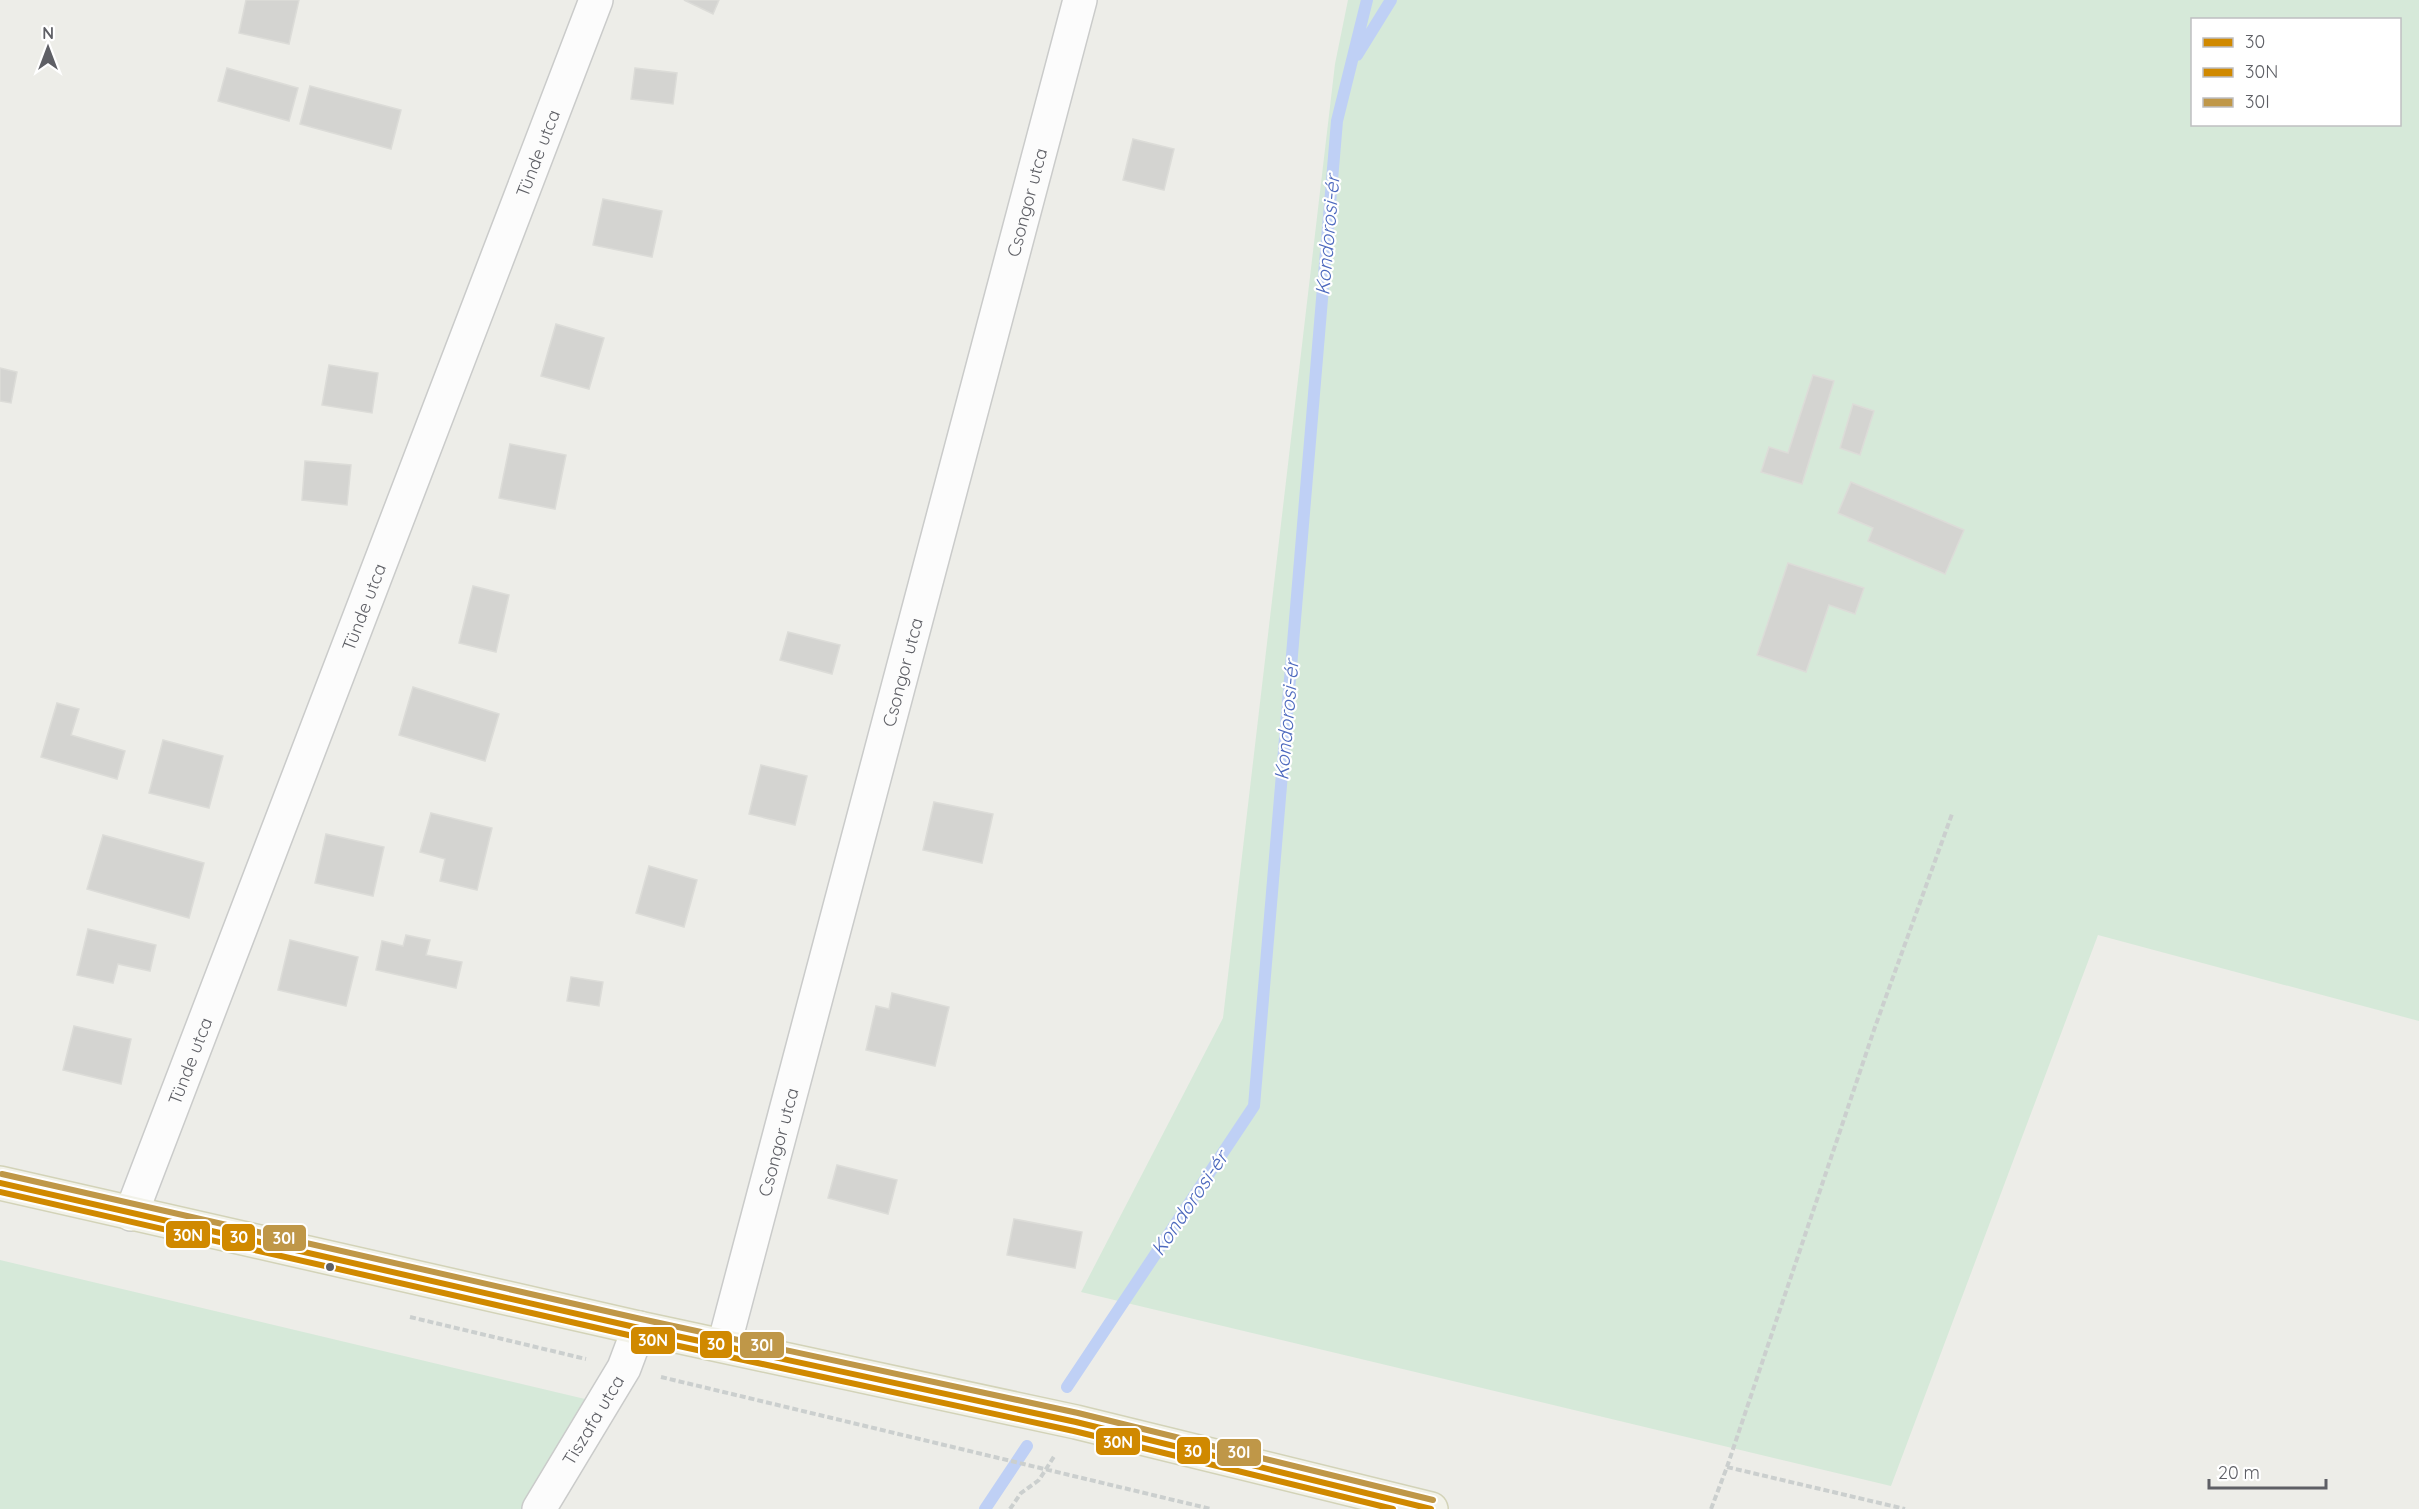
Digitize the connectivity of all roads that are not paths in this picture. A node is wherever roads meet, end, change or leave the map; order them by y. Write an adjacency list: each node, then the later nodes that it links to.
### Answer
1 (596, 0): 4 (street, Tünde utca)
2 (1080, 0): 6 (street, Csongor utca)
3 (0, 1183): 4 (main road)
4 (131, 1214): 5 (main road)
5 (639, 1329): 6 (main road); 7 (street, Tiszafa utca)
6 (724, 1345): 8 (main road)
7 (539, 1509)
8 (1431, 1509)

